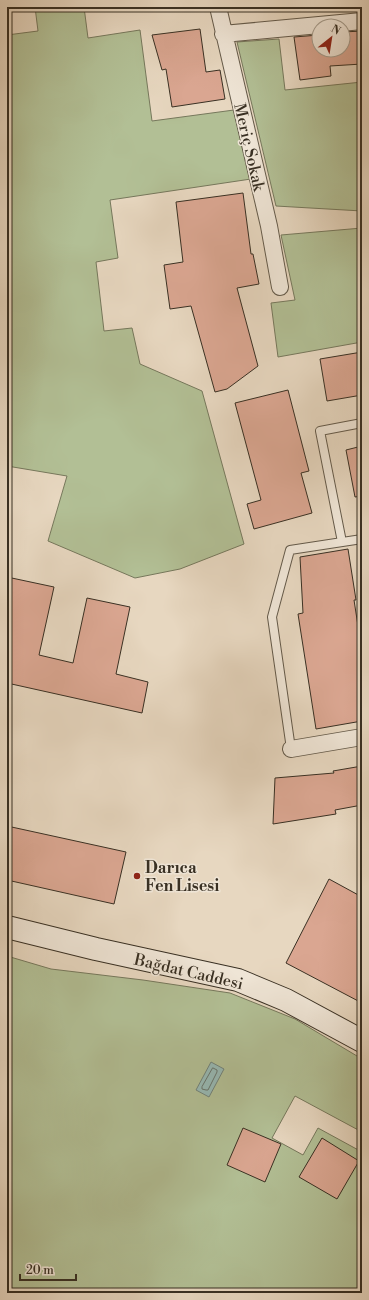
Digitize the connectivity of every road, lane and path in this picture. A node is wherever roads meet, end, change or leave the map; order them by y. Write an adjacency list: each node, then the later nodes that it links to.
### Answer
1 (218, 7): 3 (street, Meriç Sokak)
2 (362, 21): 3 (street)
3 (223, 34): 4 (street, Meriç Sokak)
4 (280, 287)
5 (362, 423): 7 (lane)
6 (362, 539): 7 (lane)
7 (342, 542): 9 (lane)
8 (362, 738): 9 (street)
9 (291, 749)
10 (7, 927): 11 (street, Bağdat Caddesi)
11 (362, 1041)

